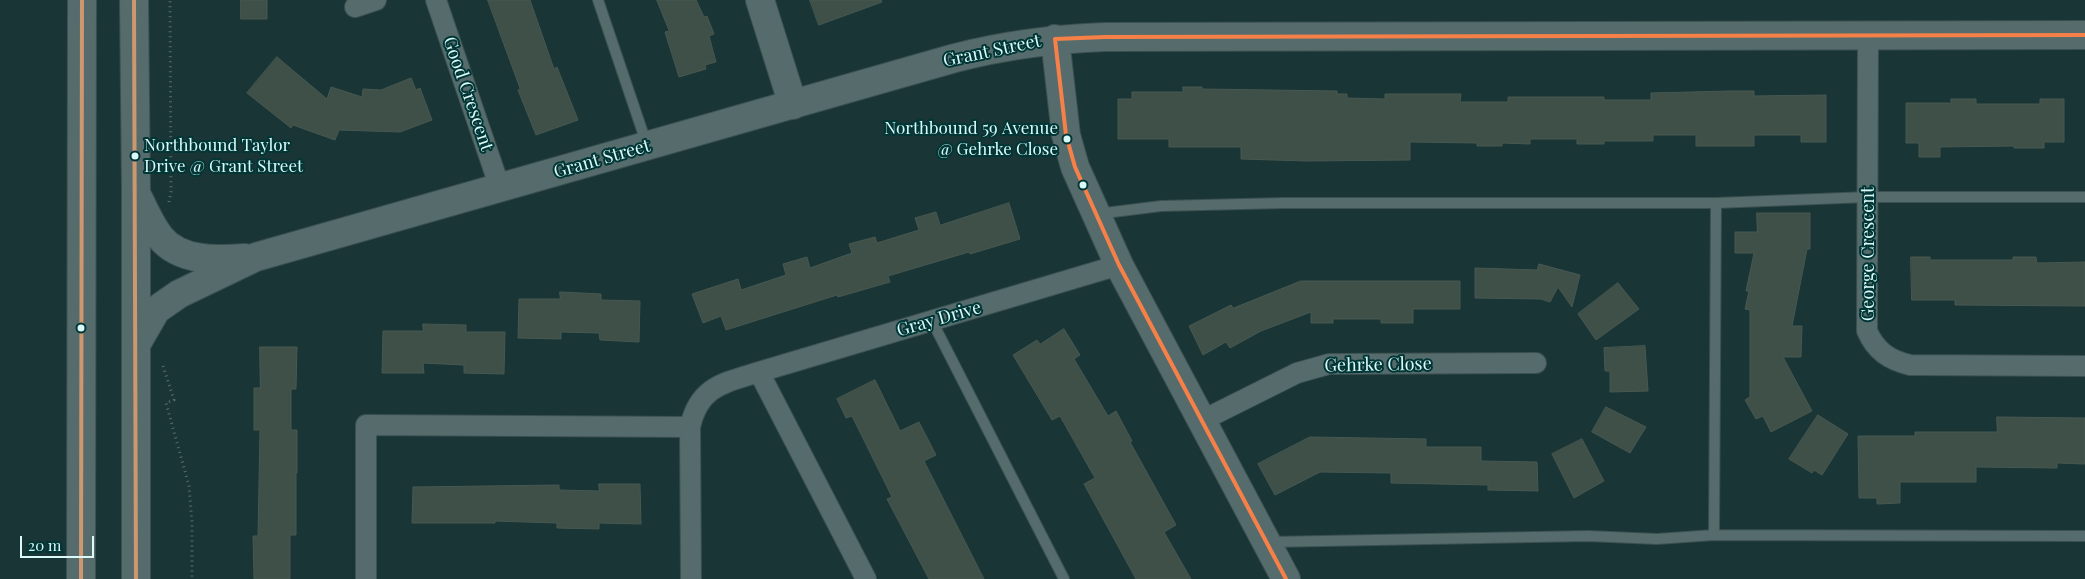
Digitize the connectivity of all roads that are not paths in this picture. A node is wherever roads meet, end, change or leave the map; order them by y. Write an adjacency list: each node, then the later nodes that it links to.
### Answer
1 (82, 0): 31 (street)
2 (134, 0): 14 (street)
3 (376, 0): 7 (street)
4 (436, 0): 13 (street, Good Crescent)
5 (598, 0): 12 (lane)
6 (760, 0): 11 (street)
7 (355, 7)
8 (1868, 35): 9 (street, Grant Street); 10 (street, Grant Street); 15 (street, George Crescent)
9 (2085, 35)
10 (1054, 39): 11 (street, Grant Street); 18 (street)
11 (793, 105): 12 (street, Grant Street)
12 (648, 146): 13 (street, Grant Street)
13 (500, 188): 19 (street, Grant Street)
14 (136, 192): 19 (street); 22 (street)
15 (1868, 197): 16 (lane); 17 (lane); 24 (street, George Crescent)
16 (2085, 197)
17 (1716, 203): 18 (lane); 28 (lane)
18 (1096, 214): 20 (street)
19 (256, 258): 22 (street)
20 (1119, 265): 21 (street, Gray Drive); 26 (street)
21 (932, 320): 25 (street, Gray Drive); 36 (lane)
22 (137, 343): 32 (street)
23 (1536, 363): 26 (street, Gehrke Close)
24 (2085, 366)
25 (759, 372): 27 (street, Gray Drive); 35 (street)
26 (1203, 420): 30 (street)
27 (690, 427): 33 (street); 34 (street, Gray Drive)
28 (1714, 535): 29 (lane); 30 (lane)
29 (2085, 536)
30 (1266, 542): 37 (street)
31 (81, 579)
32 (136, 579)
33 (366, 579)
34 (691, 579)
35 (866, 579)
36 (1064, 579)
37 (1286, 579)

